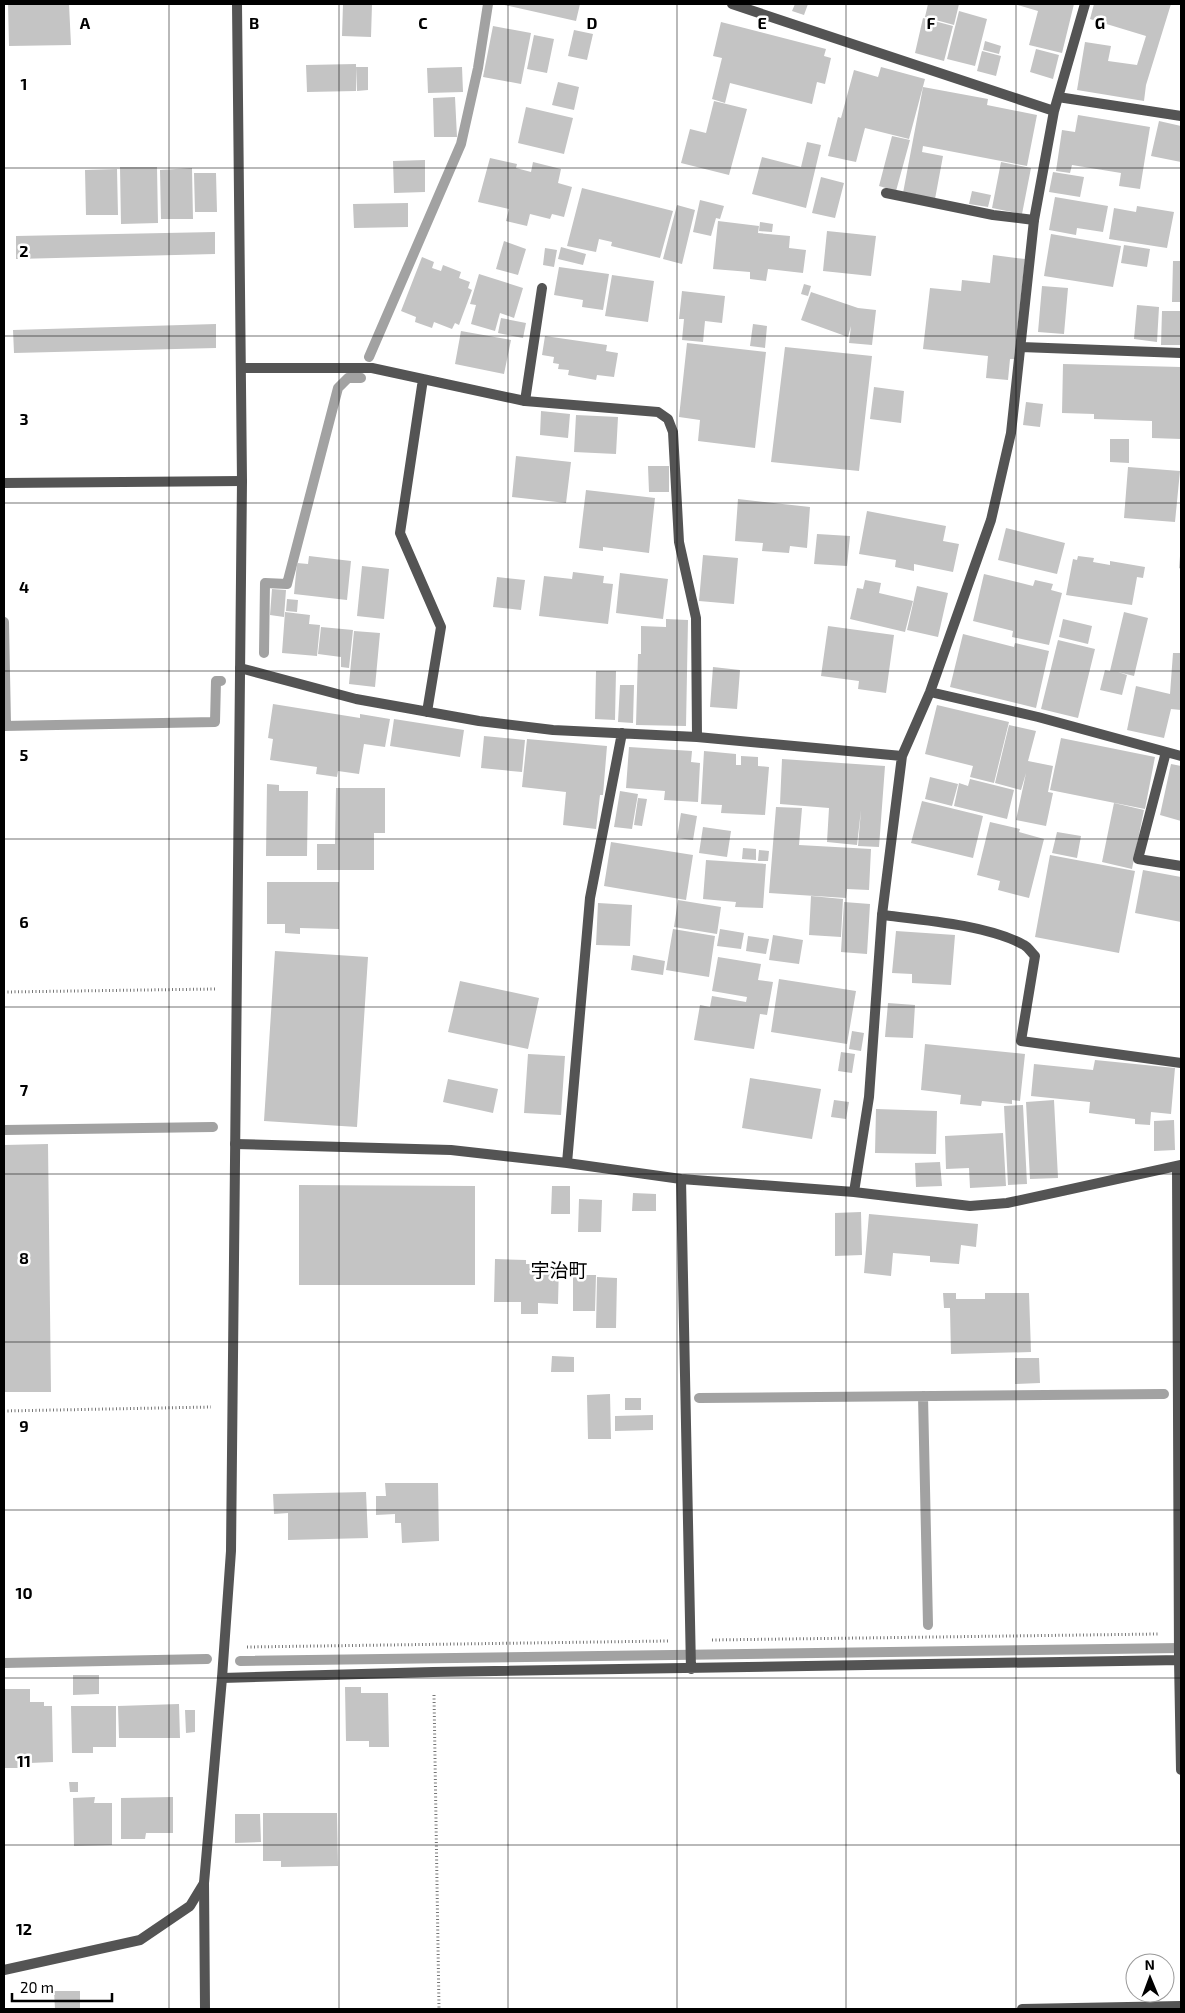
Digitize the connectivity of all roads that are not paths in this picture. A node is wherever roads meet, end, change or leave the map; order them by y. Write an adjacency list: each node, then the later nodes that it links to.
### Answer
1 (237, 4): 12 (street)
2 (732, 4): 5 (street)
3 (1085, 4): 4 (street)
4 (1058, 97): 5 (street); 6 (street)
5 (1054, 111): 8 (street)
6 (1181, 116)
7 (886, 194): 8 (street)
8 (1034, 220): 10 (street)
9 (542, 288): 14 (street)
10 (1021, 347): 11 (street); 18 (street)
11 (1181, 353)
12 (241, 368): 13 (street); 15 (street)
13 (423, 379): 14 (street); 19 (street)
14 (525, 400): 21 (street)
15 (242, 481): 16 (street); 17 (street)
16 (4, 483)
17 (240, 668): 19 (street); 28 (street)
18 (930, 692): 22 (street); 23 (street)
19 (427, 712): 20 (street)
20 (622, 733): 21 (street); 29 (street)
21 (697, 737): 23 (street)
22 (1166, 752): 24 (street); 25 (street)
23 (902, 756): 26 (street)
24 (1181, 756)
25 (1181, 866)
26 (882, 915): 27 (street); 32 (street)
27 (1181, 1063)
28 (235, 1144): 29 (street); 35 (street)
29 (567, 1163): 31 (street)
30 (1179, 1166): 32 (street); 33 (street)
31 (681, 1179): 32 (street); 34 (street)
32 (854, 1192)
33 (1180, 1659): 34 (street); 36 (street)
34 (691, 1666): 35 (street)
35 (222, 1678): 37 (street)
36 (1181, 1770)
37 (204, 1883): 38 (street); 40 (street)
38 (4, 1970)
39 (1181, 2006): 41 (street)
40 (205, 2009)
41 (1022, 2009)

